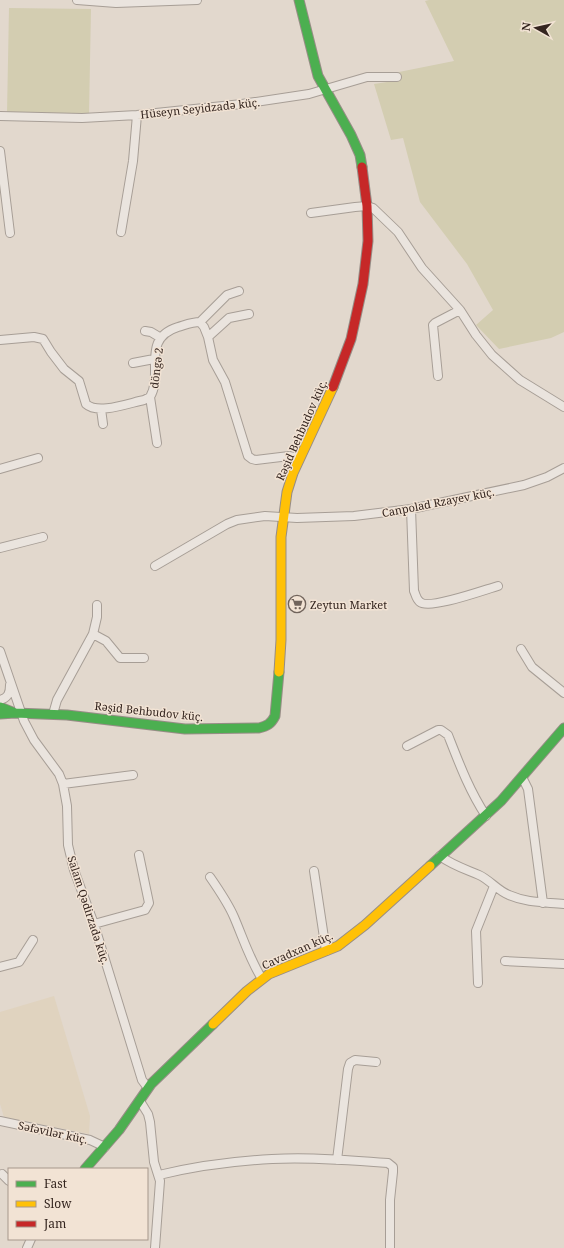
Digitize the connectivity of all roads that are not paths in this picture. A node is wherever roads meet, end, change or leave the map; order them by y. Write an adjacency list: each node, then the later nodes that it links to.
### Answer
1 (77, 0): 2 (street)
2 (197, 0)
3 (299, 0): 5 (street, Rəşid Behbudov küç.)
4 (397, 77): 5 (street, Hüseyn Seyidzadə küç.)
5 (324, 89): 6 (street, Hüseyn Seyidzadə küç.); 9 (street, Rəşid Behbudov küç.)
6 (137, 115): 7 (street, Hüseyn Seyidzadə küç.); 11 (street)
7 (0, 116)
8 (0, 151): 12 (street)
9 (367, 206): 10 (street); 14 (street); 30 (street, Rəşid Behbudov küç.)
10 (311, 213)
11 (121, 232)
12 (10, 233)
13 (239, 291): 16 (street)
14 (460, 310): 23 (street); 25 (street)
15 (249, 314): 18 (street)
16 (200, 322): 18 (street); 19 (street, döngə 2)
17 (145, 331): 19 (street)
18 (208, 337): 30 (street)
19 (161, 338): 21 (street, döngə 2)
20 (0, 340): 26 (street)
21 (154, 359): 22 (street); 24 (street, döngə 2)
22 (133, 363)
23 (438, 376)
24 (150, 398): 26 (street, döngə 2); 28 (street)
25 (564, 407)
26 (101, 409): 27 (street)
27 (103, 424)
28 (156, 443)
29 (38, 458): 32 (street)
30 (299, 458): 34 (street, Rəşid Behbudov küç.)
31 (564, 468): 33 (street, Canpolad Rzayev küç.)
32 (0, 469)
33 (411, 509): 34 (street, Canpolad Rzayev küç.); 38 (street)
34 (283, 517): 37 (street, Canpolad Rzayev küç.); 50 (street, Rəşid Behbudov küç.)
35 (43, 537): 36 (street)
36 (0, 548)
37 (155, 566)
38 (498, 586)
39 (97, 605): 40 (street)
40 (93, 634): 43 (street); 50 (street)
41 (521, 649): 45 (street)
42 (0, 652): 44 (street, Salam Qədirzadə küç.)
43 (144, 658)
44 (10, 680): 46 (street); 49 (street, Salam Qədirzadə küç.)
45 (564, 693)
46 (0, 700)
47 (0, 707): 49 (street)
48 (0, 714): 49 (street, Rəşid Behbudov küç.)
49 (18, 714): 50 (street, Rəşid Behbudov küç.); 55 (street, Salam Qədirzadə küç.)
50 (53, 714)
51 (564, 728): 54 (street, Cavadxan küç.)
52 (407, 746): 56 (street)
53 (133, 775): 55 (street)
54 (522, 777): 56 (street, Cavadxan küç.); 62 (street)
55 (63, 784): 64 (street, Salam Qədirzadə küç.)
56 (486, 816): 58 (street, Cavadxan küç.)
57 (139, 855): 64 (street)
58 (440, 856): 61 (street); 66 (street, Cavadxan küç.)
59 (314, 871): 66 (street)
60 (210, 877): 70 (street)
61 (494, 886): 62 (street); 71 (street)
62 (543, 903): 63 (street)
63 (564, 904)
64 (94, 924): 73 (street, Salam Qədirzadə küç.)
65 (33, 940): 69 (street)
66 (326, 951): 70 (street, Cavadxan küç.)
67 (505, 961): 68 (street)
68 (564, 964)
69 (0, 968)
70 (262, 979): 73 (street, Cavadxan küç.)
71 (478, 983)
72 (376, 1062): 77 (street)
73 (148, 1088): 74 (street, Cavadxan küç.)
74 (140, 1101): 76 (street, Cavadxan küç.); 80 (street)
75 (0, 1121): 76 (street, Səfəvilər küç.)
76 (105, 1147): 78 (street, Cavadxan küç.)
77 (337, 1160): 80 (street); 83 (street)
78 (86, 1168)
79 (2, 1174): 81 (street)
80 (160, 1175): 82 (street)
81 (8, 1180)
82 (156, 1248)
83 (390, 1248)

